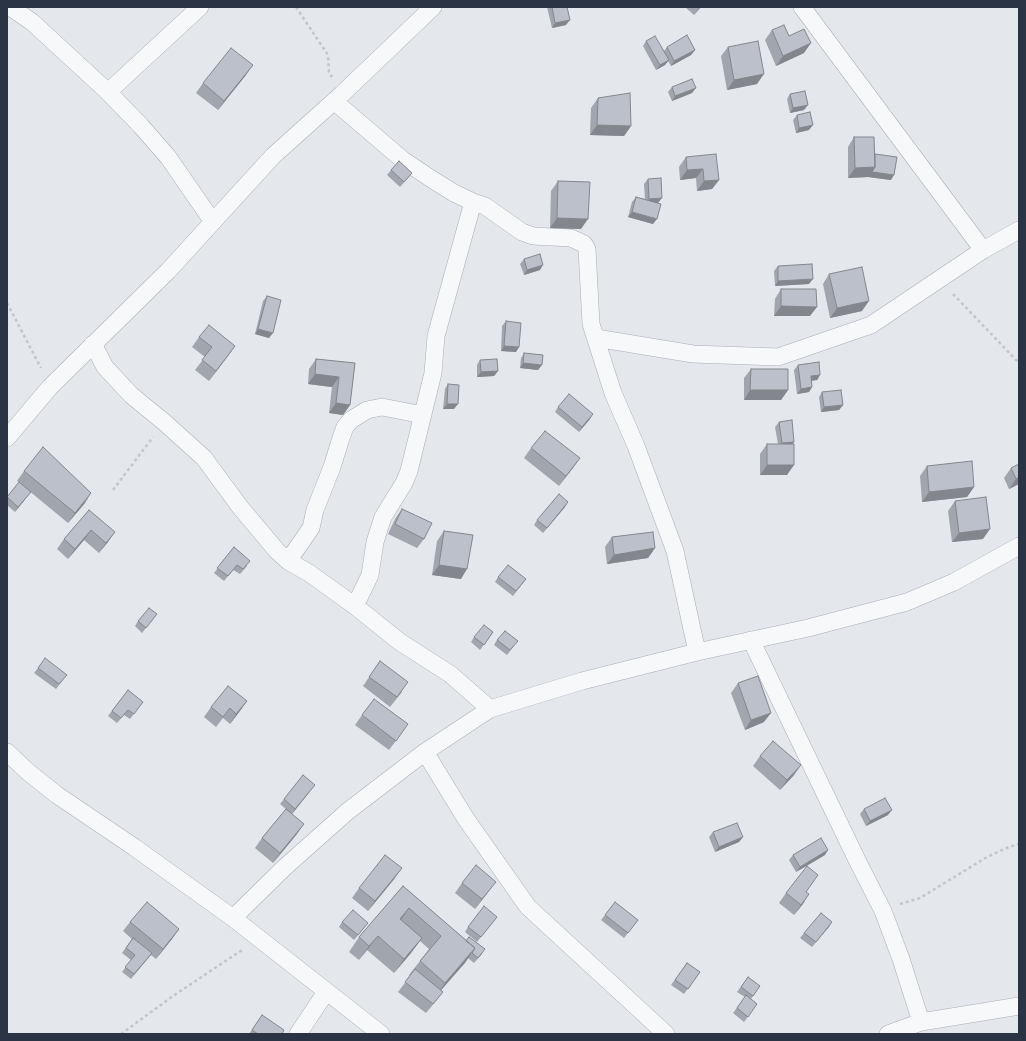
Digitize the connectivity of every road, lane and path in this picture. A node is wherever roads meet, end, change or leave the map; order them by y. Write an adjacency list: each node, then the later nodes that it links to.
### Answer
1 (10, 7): 6 (street)
2 (200, 7): 6 (street)
3 (296, 7): 7 (path)
4 (433, 7): 7 (street)
5 (802, 7): 11 (street)
6 (108, 92): 9 (street)
7 (338, 98): 8 (street); 9 (street)
8 (473, 202): 14 (street); 18 (street)
9 (213, 222): 15 (street)
10 (1019, 230): 11 (street)
11 (983, 250): 12 (street)
12 (938, 280): 14 (street); 16 (path)
13 (7, 303): 17 (path)
14 (596, 338): 26 (street)
15 (93, 344): 17 (street); 19 (street)
16 (1019, 363)
17 (50, 386): 20 (street)
18 (423, 415): 23 (street); 24 (street)
19 (164, 422): 21 (path); 23 (street)
20 (7, 438)
21 (113, 490)
22 (1019, 546): 25 (street)
23 (288, 561): 24 (street)
24 (355, 606): 27 (street)
25 (751, 640): 26 (street); 31 (street)
26 (697, 652): 27 (street)
27 (490, 709): 29 (street)
28 (7, 752): 32 (street)
29 (425, 752): 32 (street); 40 (street)
30 (1019, 844): 31 (path)
31 (883, 910): 36 (street)
32 (233, 918): 33 (street)
33 (259, 939): 34 (street); 37 (path)
34 (326, 992): 38 (street); 39 (street)
35 (1019, 1006): 36 (street)
36 (914, 1027): 41 (street)
37 (121, 1034)
38 (298, 1034)
39 (381, 1034)
40 (666, 1034)
41 (888, 1034)

